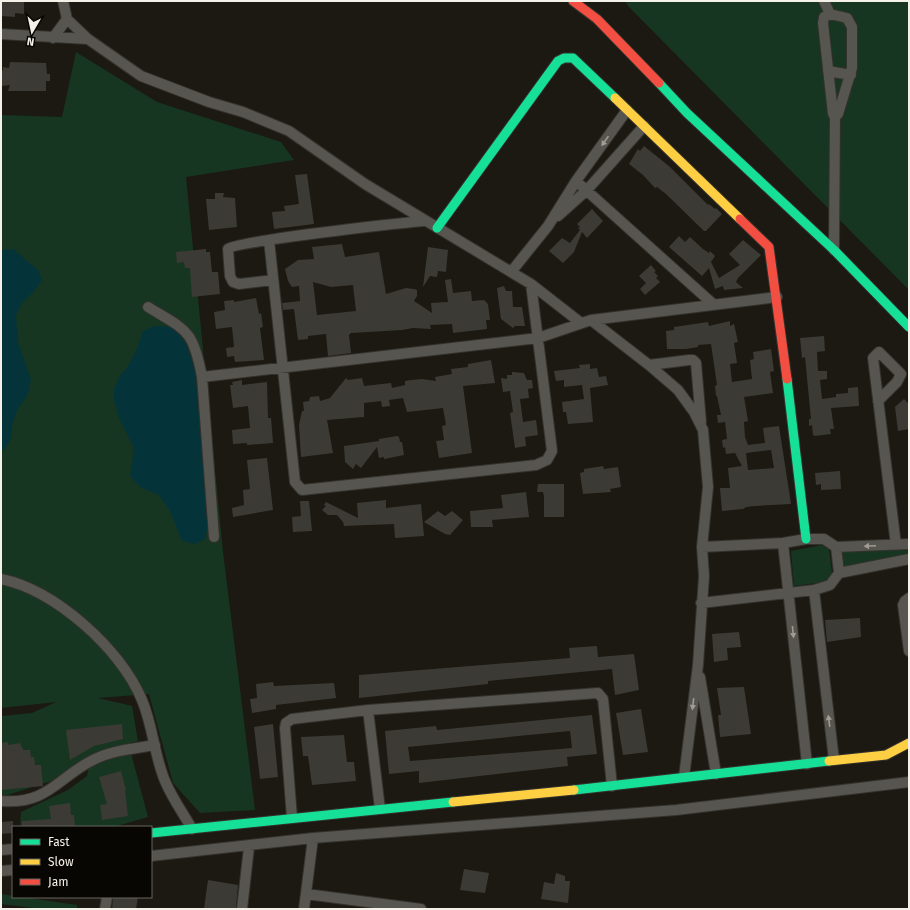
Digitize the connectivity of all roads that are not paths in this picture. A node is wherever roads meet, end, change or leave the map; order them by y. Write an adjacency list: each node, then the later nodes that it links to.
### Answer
1 (63, 1): 6 (street)
2 (573, 1): 7 (street)
3 (586, 1): 7 (street)
4 (824, 1): 5 (street)
5 (830, 14): 11 (street); 12 (street)
6 (67, 19): 9 (street); 10 (street)
7 (597, 19): 22 (street)
8 (1, 34): 9 (street)
9 (53, 38): 10 (street)
10 (88, 39): 18 (street)
11 (828, 71): 12 (street); 14 (street)
12 (851, 75): 14 (street)
13 (627, 110): 15 (street); 16 (street, one-way to 16); 20 (street)
14 (835, 116): 22 (street)
15 (644, 126): 17 (street); 26 (street)
16 (576, 182): 17 (street); 19 (street)
17 (586, 190): 19 (street); 27 (street)
18 (424, 221): 20 (street); 21 (street)
19 (548, 226): 23 (street)
20 (437, 228): 23 (street)
21 (269, 240): 24 (street); 24 (street)
22 (834, 250): 31 (street)
23 (511, 272): 25 (street)
24 (272, 280): 34 (street)
25 (531, 284): 30 (street); 32 (street)
26 (777, 297): 27 (street); 39 (street)
27 (713, 304): 29 (street)
28 (148, 307): 35 (street)
29 (591, 320): 30 (street); 33 (street)
30 (581, 323): 32 (street)
31 (909, 327)
32 (538, 338): 34 (street); 34 (street)
33 (649, 365): 37 (street); 37 (street)
34 (282, 369): 35 (street)
35 (202, 377): 38 (street)
36 (878, 401): 41 (street)
37 (701, 424): 43 (street)
38 (214, 537)
39 (806, 539): 40 (street); 44 (street)
40 (783, 543): 43 (street); 49 (street)
41 (896, 544): 42 (street); 44 (street, one-way to 44)
42 (909, 544)
43 (702, 547): 51 (street)
44 (836, 547): 46 (street)
45 (909, 559): 46 (street)
46 (839, 573): 48 (street)
47 (1, 579): 56 (street)
48 (814, 590): 49 (street); 57 (street, one-way to 48)
49 (788, 593): 51 (street); 58 (street, one-way to 58)
50 (909, 598): 52 (street)
51 (701, 603): 53 (street)
52 (909, 651)
53 (698, 665): 59 (street); 60 (street, one-way to 60)
54 (368, 710): 62 (street); 64 (street); 65 (street)
55 (909, 743): 57 (street)
56 (155, 745): 63 (street); 66 (street)
57 (834, 760): 58 (street)
58 (807, 764): 59 (street)
59 (716, 774): 60 (street)
60 (684, 777): 62 (street)
61 (909, 782): 68 (street)
62 (612, 786): 64 (street)
63 (1, 801)
64 (380, 809): 65 (street)
65 (292, 818): 66 (street)
66 (192, 829): 67 (street)
67 (152, 833)
68 (313, 838): 69 (street); 75 (street)
69 (249, 847): 72 (street); 78 (street)
70 (12, 849): 71 (street)
71 (1, 850)
72 (152, 856)
73 (12, 870): 74 (street)
74 (1, 872)
75 (306, 894): 79 (street); 80 (street)
76 (107, 898): 77 (street)
77 (105, 909)
78 (242, 909)
79 (304, 909)
80 (422, 909)

